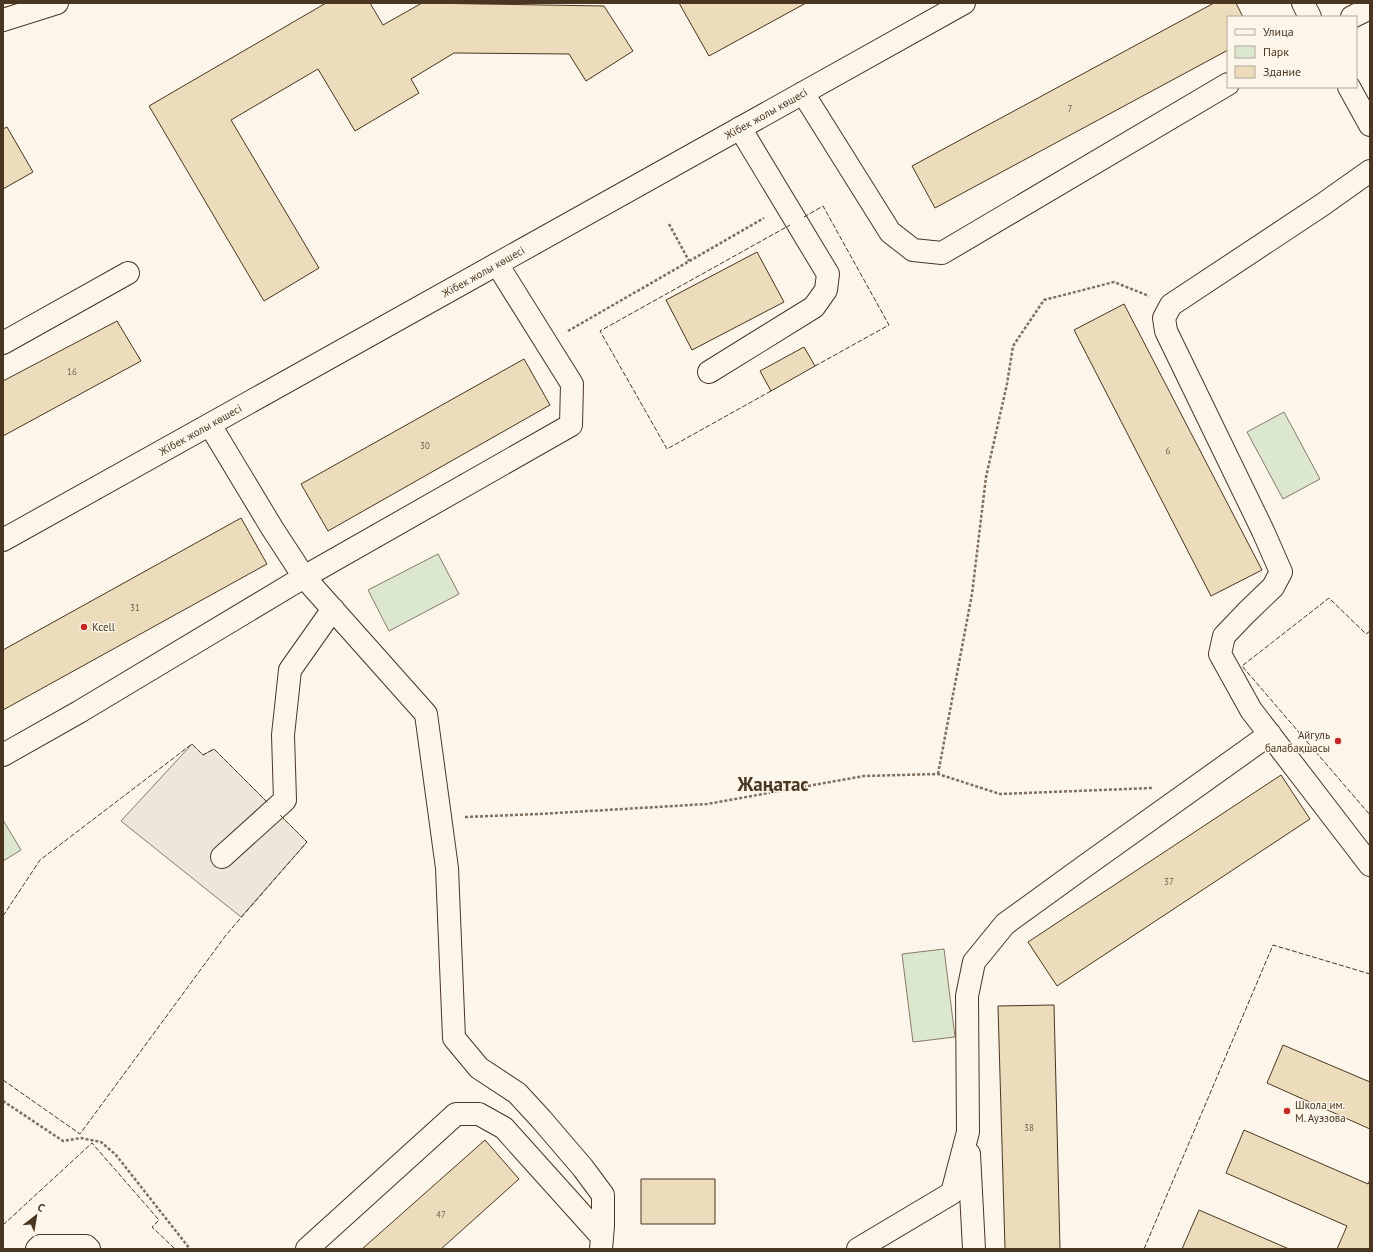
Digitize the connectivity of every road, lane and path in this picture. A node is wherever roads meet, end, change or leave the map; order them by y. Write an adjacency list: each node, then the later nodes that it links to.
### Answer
1 (57, 3): 7 (main road)
2 (964, 3): 10 (main road, Жібек жолы көшесі)
3 (1303, 3): 5 (main road)
4 (1370, 8): 6 (main road)
5 (1310, 16)
6 (1354, 16)
7 (3, 20)
8 (1227, 85): 10 (main road)
9 (1350, 88): 11 (main road)
10 (803, 93): 12 (main road, Жібек жолы көшесі)
11 (1370, 125)
12 (740, 128): 14 (main road); 17 (main road, Жібек жолы көшесі)
13 (1370, 171): 19 (main road)
14 (786, 205): 16 (path); 22 (main road)
15 (669, 224): 16 (path)
16 (689, 261): 21 (path)
17 (497, 264): 21 (main road); 23 (main road, Жібек жолы көшесі)
18 (128, 273): 20 (main road)
19 (1171, 305): 27 (main road); 29 (path)
20 (3, 343)
21 (547, 344): 25 (main road)
22 (709, 372)
23 (210, 425): 24 (main road, Жібек жолы көшесі); 25 (main road)
24 (3, 540)
25 (304, 577): 26 (main road); 28 (main road)
26 (333, 609): 31 (main road); 32 (main road)
27 (1270, 734): 30 (main road); 33 (main road)
28 (3, 755)
29 (938, 774): 30 (path); 31 (path)
30 (1189, 791): 35 (main road)
31 (440, 818): 36 (main road)
32 (222, 857)
33 (1370, 865)
34 (3, 1101): 39 (path)
35 (968, 1132): 41 (main road); 42 (main road)
36 (602, 1243): 40 (main road)
37 (37, 1249): 38 (main road)
38 (89, 1249)
39 (190, 1249)
40 (307, 1249)
41 (858, 1249)
42 (974, 1249)

